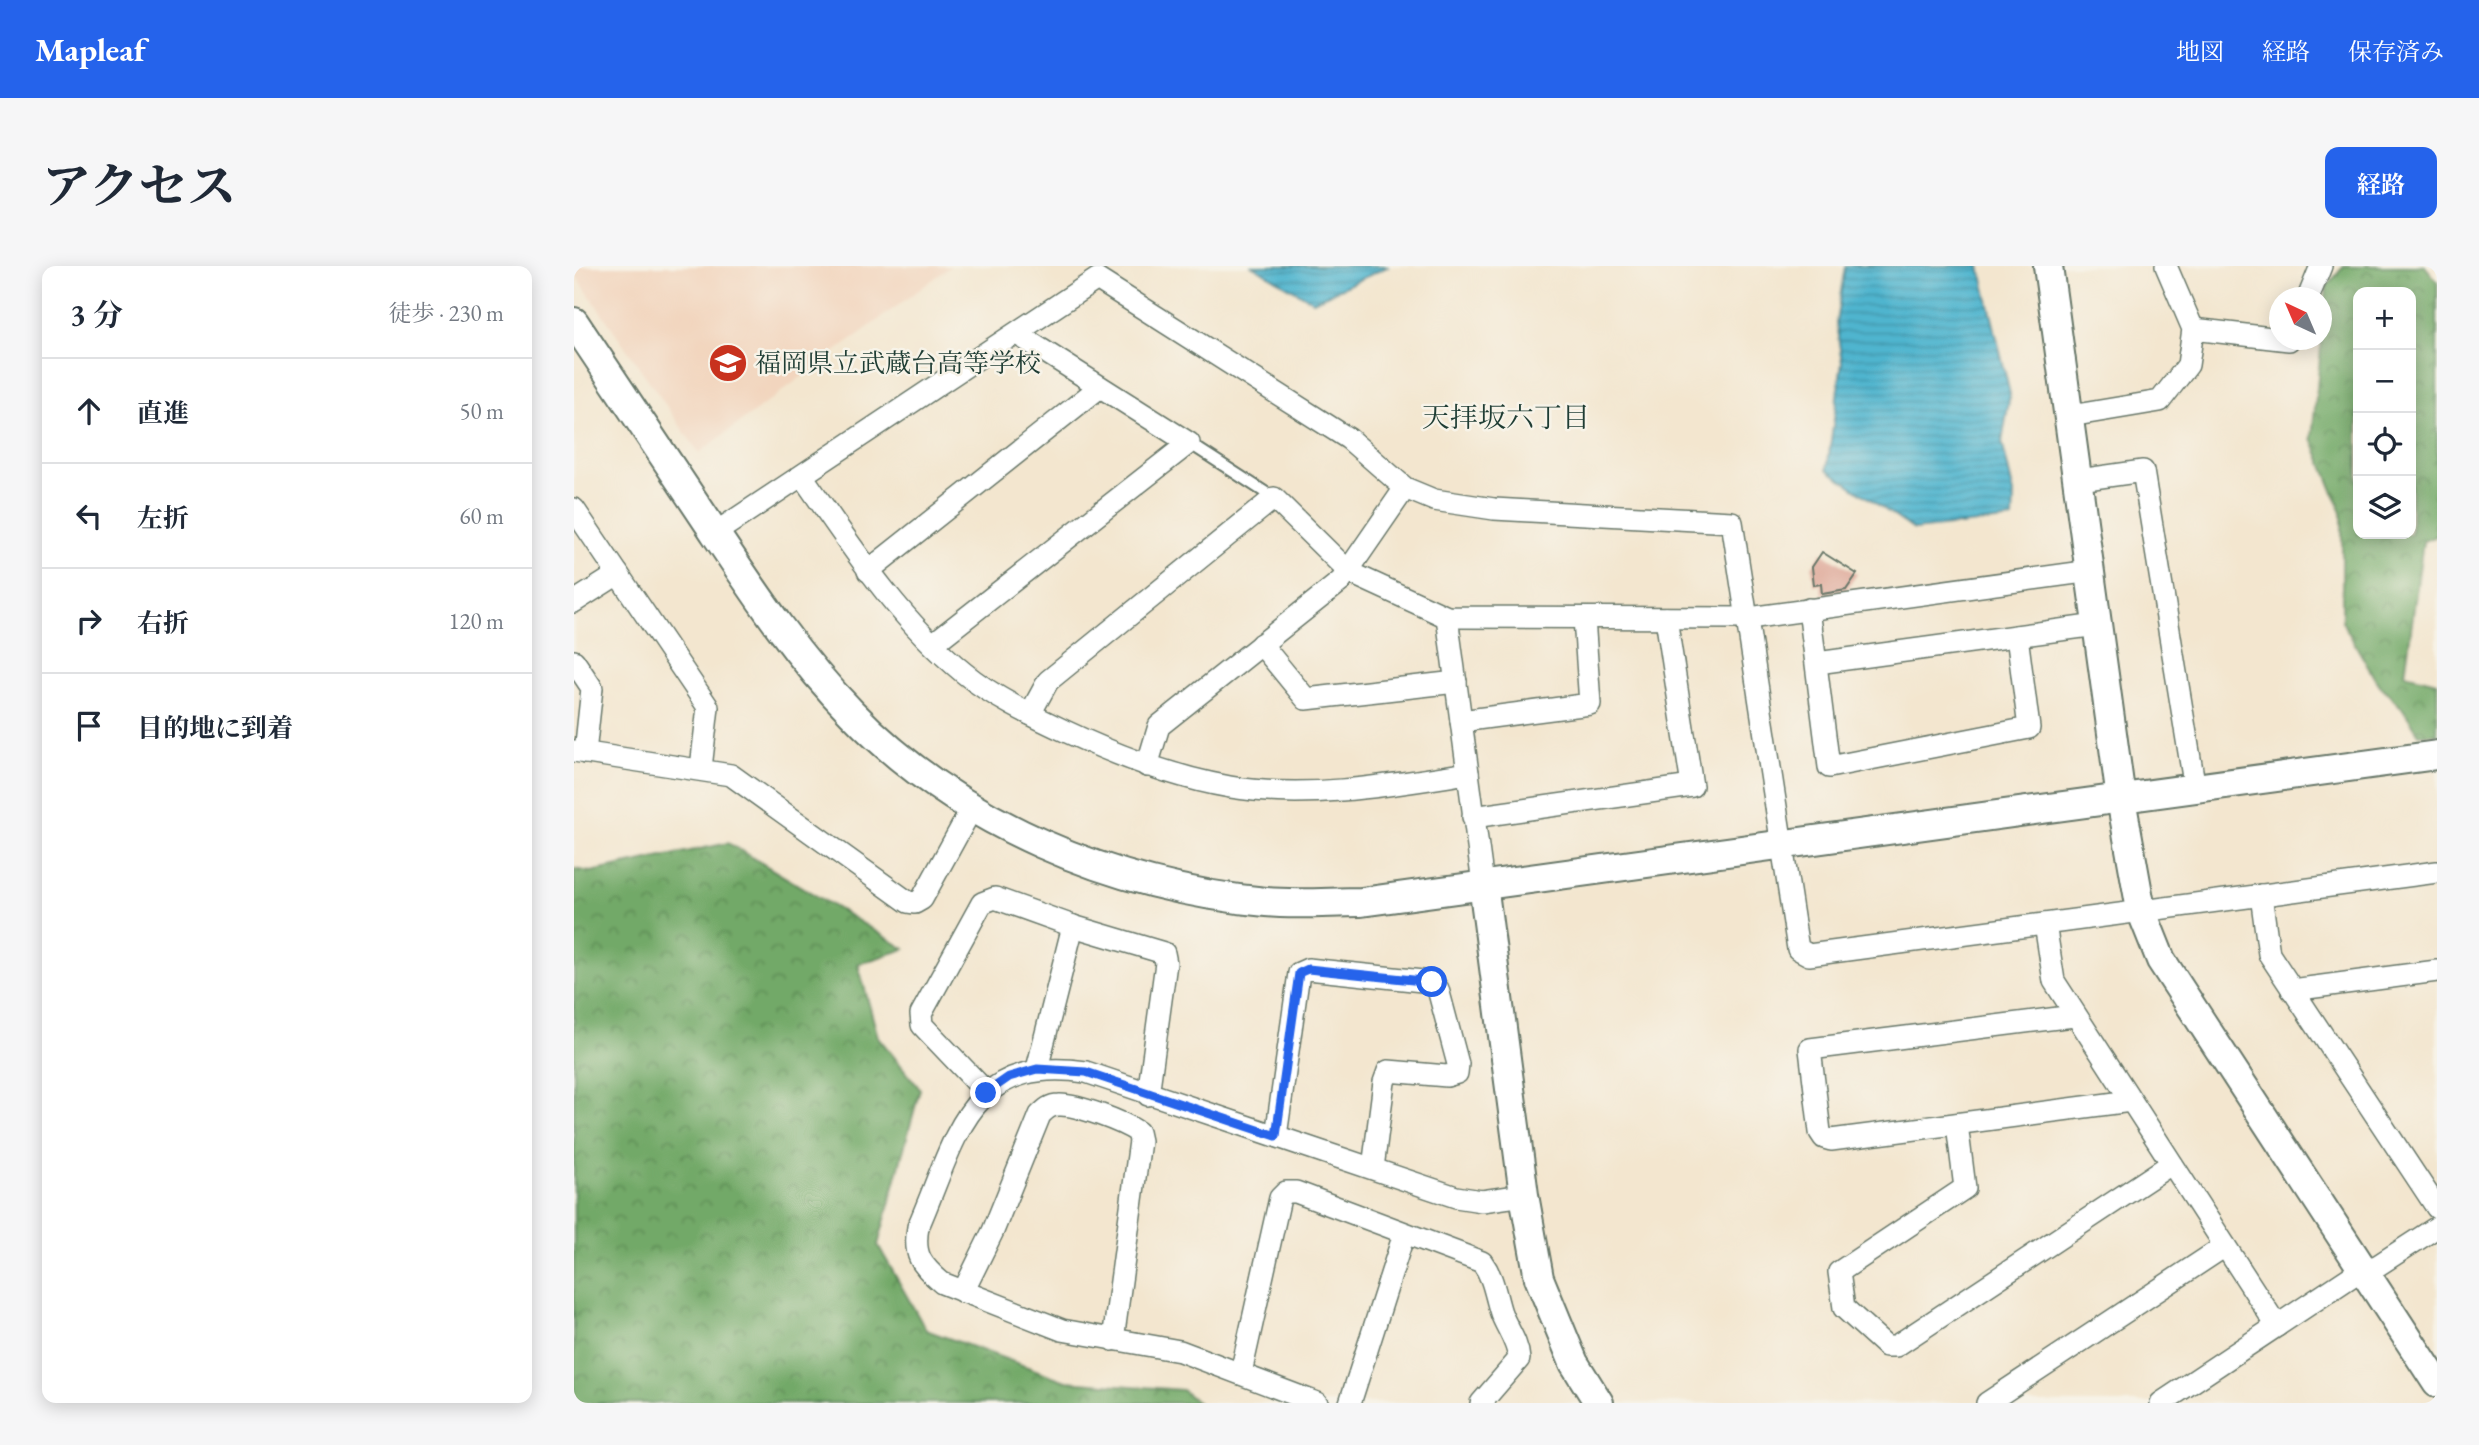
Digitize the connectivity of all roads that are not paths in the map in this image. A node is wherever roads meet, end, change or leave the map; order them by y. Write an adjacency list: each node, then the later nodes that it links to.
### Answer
1 (2048, 266): 10 (street)
2 (2166, 266): 6 (street)
3 (2321, 266): 4 (street)
4 (2312, 287)
5 (574, 322): 17 (street)
6 (2193, 329): 8 (street); 10 (street)
7 (1017, 334): 9 (street); 12 (street); 14 (street)
8 (2269, 338)
9 (1100, 387): 11 (street); 18 (street)
10 (2070, 416): 13 (street)
11 (1189, 443): 15 (lane); 30 (street)
12 (803, 477): 17 (street); 18 (street)
13 (2079, 480): 20 (street); 42 (street)
14 (1405, 488): 19 (street); 27 (street)
15 (1274, 498): 19 (street); 35 (street)
16 (574, 509): 21 (street)
17 (715, 533): 44 (street)
18 (868, 571): 30 (street)
19 (1349, 572): 24 (street); 31 (street)
20 (2091, 572): 23 (street); 28 (street)
21 (618, 574): 22 (street); 40 (street)
22 (574, 602)
23 (1810, 610): 27 (street); 33 (street)
24 (1447, 617): 25 (street); 34 (street)
25 (1584, 618): 26 (street); 36 (street)
26 (1666, 618): 27 (street); 45 (street)
27 (1749, 618): 46 (street)
28 (2097, 625): 29 (street); 43 (street)
29 (2017, 636): 33 (street); 33 (street)
30 (934, 643): 35 (street)
31 (1261, 644): 34 (street); 39 (street)
32 (574, 662): 37 (street)
33 (1816, 663)
34 (1456, 682): 36 (street)
35 (1030, 714): 39 (street)
36 (1461, 721): 41 (street)
37 (580, 752): 40 (street)
38 (2437, 755): 42 (street)
39 (1147, 766): 41 (street)
40 (701, 768): 44 (street)
41 (1468, 773): 45 (street)
42 (2195, 789): 43 (street)
43 (2121, 799): 46 (street); 50 (street)
44 (972, 808): 48 (street)
45 (1473, 817): 48 (street)
46 (1780, 845): 48 (street); 51 (street)
47 (2437, 872): 49 (street)
48 (1483, 884): 64 (street)
49 (2261, 895): 50 (street); 54 (street)
50 (2141, 910): 51 (street); 69 (street)
51 (2045, 924): 55 (street)
52 (1073, 926): 56 (street); 57 (street); 58 (street)
53 (2437, 971): 54 (street)
54 (2292, 990): 65 (street)
55 (2074, 1016): 59 (street); 60 (street)
56 (1037, 1069): 57 (street); 58 (street)
57 (986, 1093): 70 (street)
58 (1149, 1095): 61 (street)
59 (2131, 1101): 60 (street); 62 (street)
60 (1958, 1124): 62 (street)
61 (1276, 1136): 63 (street); 63 (street)
62 (2171, 1164): 68 (street)
63 (1373, 1168): 64 (street)
64 (1524, 1195): 78 (street)
65 (2437, 1208)
66 (2437, 1227): 69 (street)
67 (1404, 1234): 73 (street); 76 (street); 77 (street)
68 (2225, 1245): 71 (street); 79 (street)
69 (2361, 1270): 71 (street); 74 (street)
70 (964, 1292): 72 (street); 72 (street)
71 (2277, 1326): 80 (street)
72 (1113, 1340): 73 (street)
73 (1241, 1373): 75 (street)
74 (2437, 1383)
75 (1317, 1403)
76 (1350, 1403)
77 (1481, 1403)
78 (1599, 1403)
79 (1987, 1403)
80 (2161, 1403)

